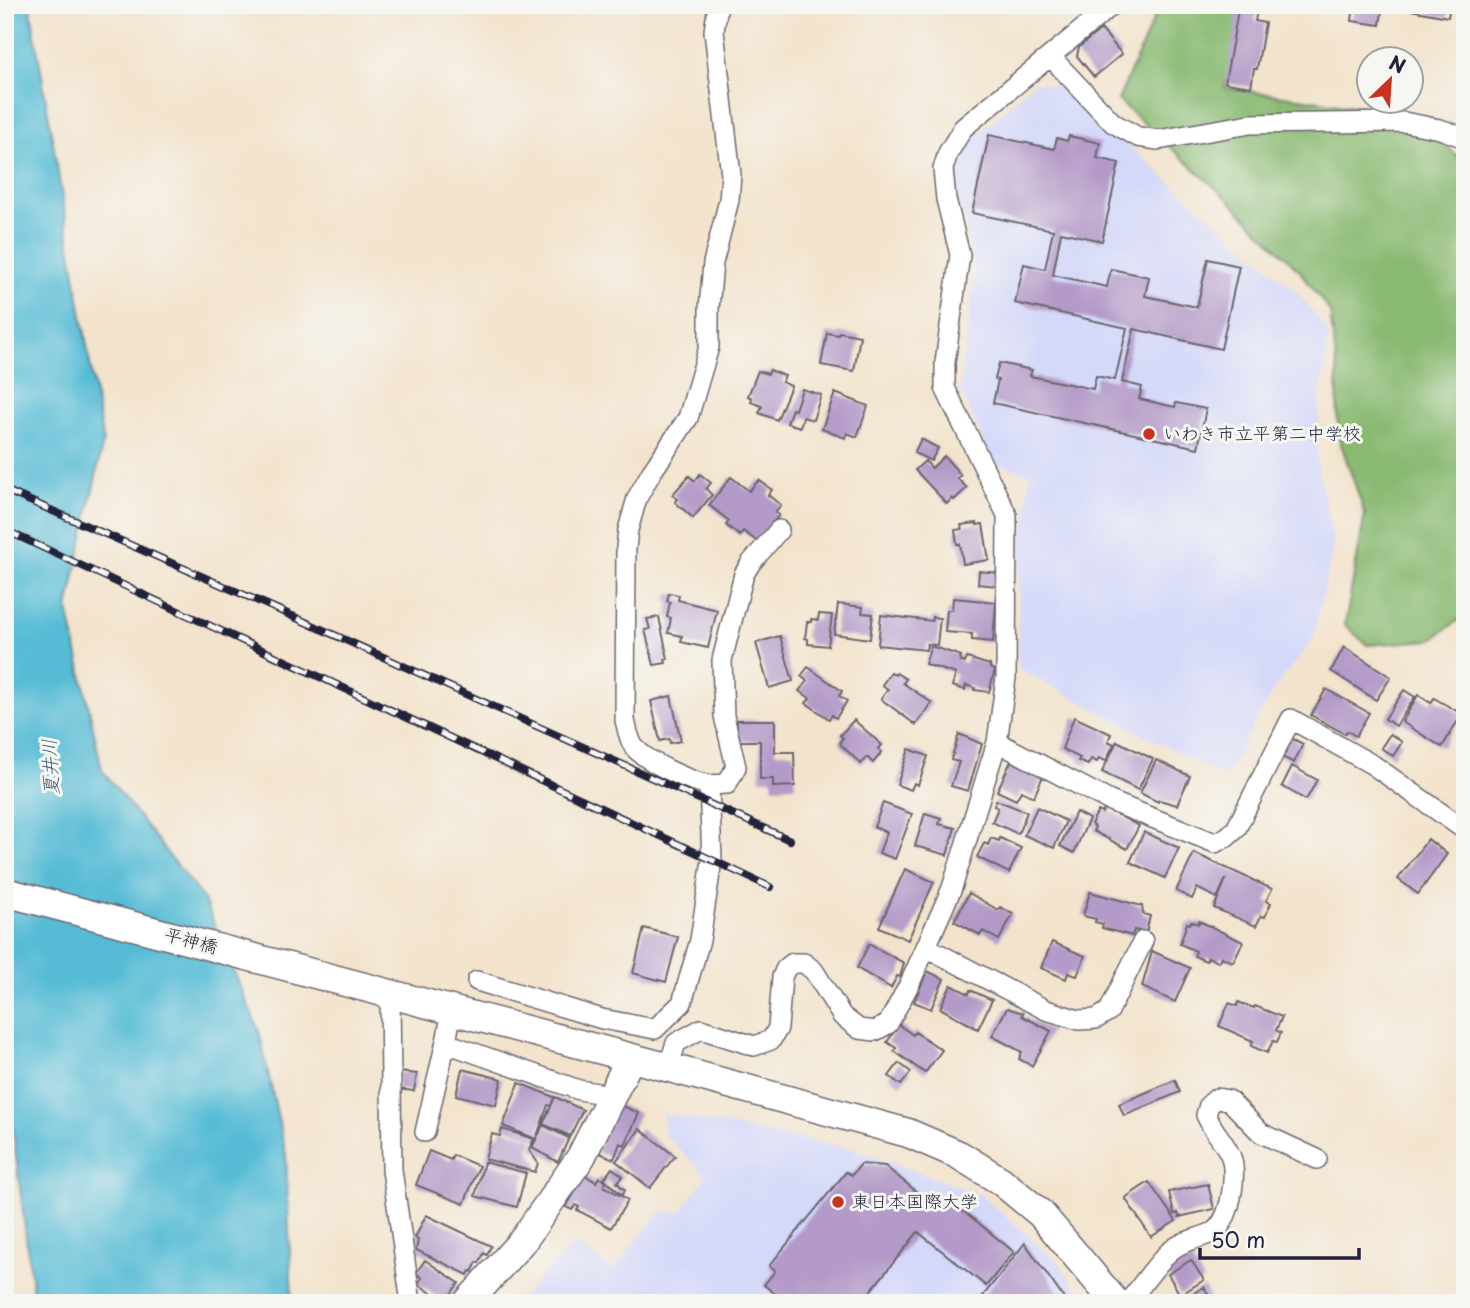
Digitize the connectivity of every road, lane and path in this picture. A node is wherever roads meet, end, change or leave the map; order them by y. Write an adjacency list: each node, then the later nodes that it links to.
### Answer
1 (718, 5): 7 (street)
2 (1112, 5): 3 (street)
3 (1050, 55): 4 (street); 6 (street)
4 (1465, 138)
5 (779, 530): 7 (street)
6 (997, 742): 8 (street); 11 (street)
7 (709, 785): 15 (street)
8 (1464, 829)
9 (5, 892): 13 (street, 平神橋)
10 (1143, 941): 11 (street)
11 (926, 947): 19 (street)
12 (477, 981): 15 (street)
13 (383, 992): 14 (street, 平神橋); 23 (street)
14 (452, 1010): 16 (street); 17 (street, 平神橋)
15 (602, 1019): 17 (street)
16 (447, 1037): 20 (street); 21 (street)
17 (593, 1049): 18 (street, 平神橋)
18 (630, 1059): 19 (street, 平神橋); 20 (street)
19 (668, 1068): 25 (street, 平神橋)
20 (615, 1092): 24 (street)
21 (425, 1132)
22 (1317, 1159): 26 (street)
23 (411, 1303)
24 (467, 1303)
25 (1116, 1303)
26 (1128, 1303)

